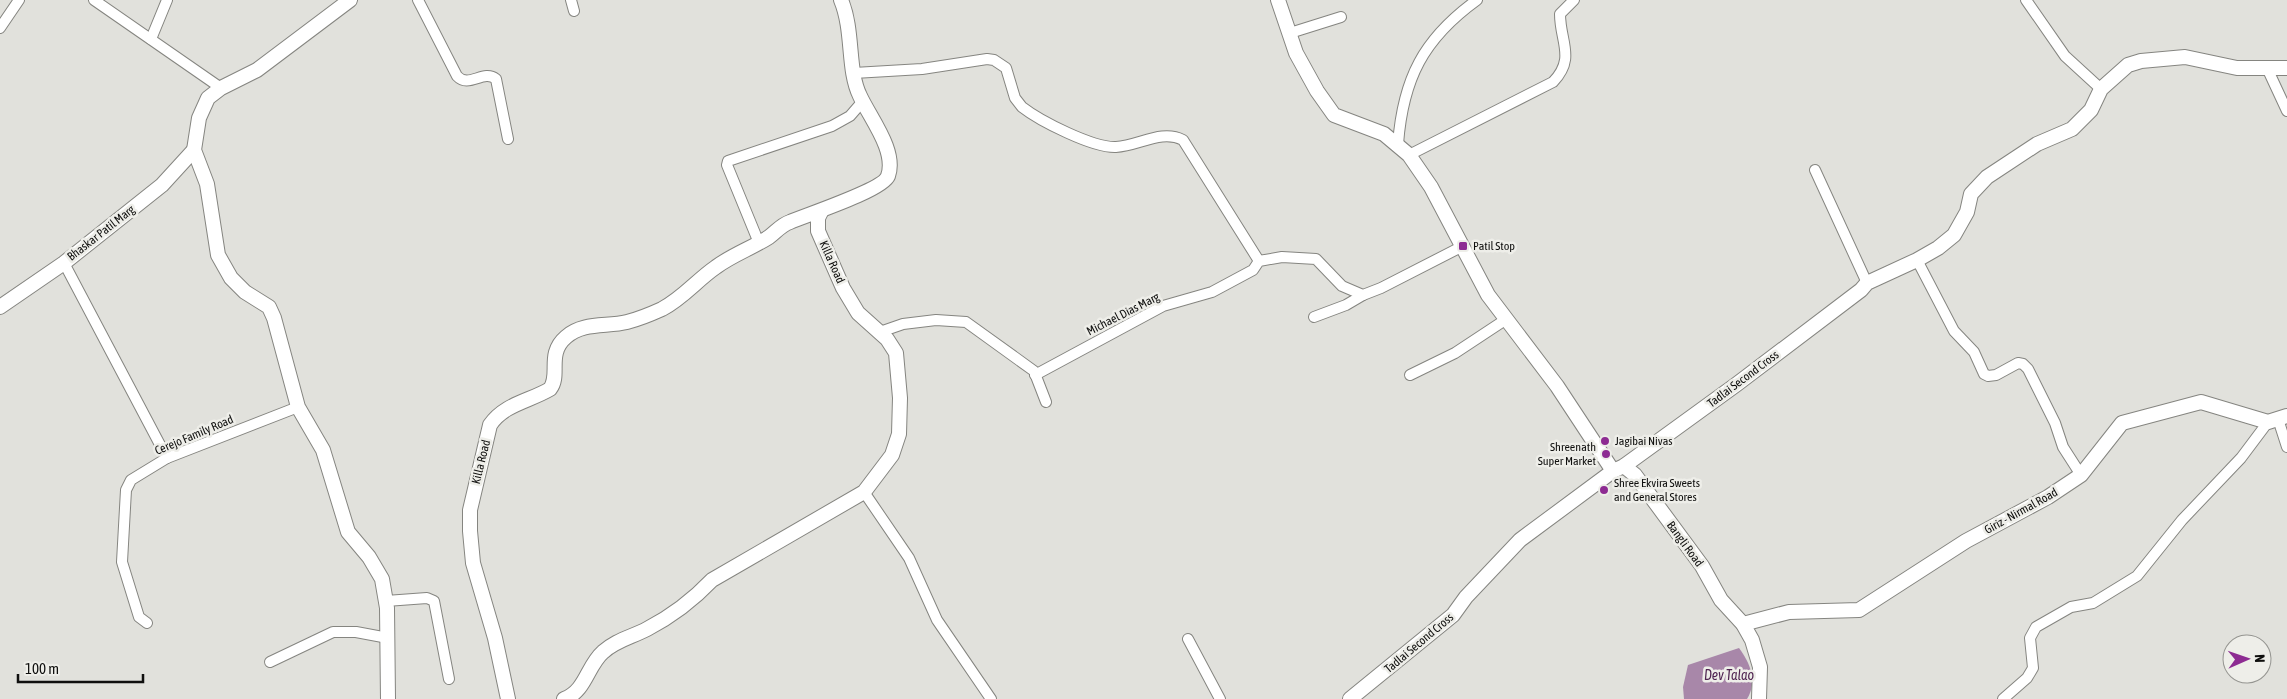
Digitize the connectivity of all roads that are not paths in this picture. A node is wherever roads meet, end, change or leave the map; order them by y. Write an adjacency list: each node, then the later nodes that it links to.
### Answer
1 (19, 0): 14 (street)
2 (95, 0): 16 (street)
3 (167, 0): 16 (street)
4 (350, 0): 20 (street)
5 (418, 0): 24 (street)
6 (571, 0): 12 (street)
7 (841, 0): 19 (street)
8 (1278, 0): 15 (street, Bangli Road)
9 (1477, 0): 25 (street)
10 (1574, 0): 27 (street)
11 (2026, 0): 21 (street)
12 (574, 11)
13 (1341, 17): 15 (street)
14 (0, 28)
15 (1290, 33): 25 (street, Bangli Road)
16 (151, 40): 20 (street)
17 (2267, 68): 18 (street); 21 (street, Tadlai Second Cross); 23 (street)
18 (2287, 68)
19 (854, 73): 22 (street); 33 (street)
20 (221, 88): 26 (street)
21 (2101, 90): 32 (street, Tadlai Second Cross)
22 (863, 101): 29 (street); 30 (street)
23 (2287, 111)
24 (508, 138)
25 (1398, 144): 27 (street, Bangli Road)
26 (194, 150): 34 (street, Bhaskar Patil Marg); 44 (street)
27 (1409, 155): 31 (street, Bangli Road)
28 (1815, 170): 35 (street)
29 (821, 212): 30 (street, Killa Road); 40 (street, Killa Road)
30 (759, 243): 59 (street, Killa Road)
31 (1463, 246): 36 (street); 39 (street, Bangli Road)
32 (1917, 260): 35 (street, Tadlai Second Cross); 49 (street)
33 (1259, 261): 36 (street); 41 (street, Michael Dias Marg)
34 (64, 263): 37 (street, Bhaskar Patil Marg); 47 (street)
35 (1867, 283): 48 (street, Tadlai Second Cross)
36 (1363, 294): 38 (street)
37 (0, 307)
38 (1314, 317)
39 (1505, 320): 42 (street); 48 (street, Bangli Road)
40 (880, 332): 41 (street); 50 (street, Killa Road)
41 (1035, 375): 43 (street)
42 (1410, 375)
43 (1046, 402)
44 (298, 407): 47 (street, Cerejo Family Road); 51 (street)
45 (2278, 419): 46 (street); 49 (street, Giriz - Nirmal Road); 65 (street)
46 (2287, 447)
47 (167, 458): 52 (street, Cerejo Family Road)
48 (1619, 468): 53 (street, Bangli Road); 63 (street, Tadlai Second Cross)
49 (2080, 476): 53 (street, Giriz - Nirmal Road)
50 (864, 492): 60 (street, Killa Road); 61 (street)
51 (386, 601): 54 (street); 57 (street)
52 (147, 623)
53 (1743, 624): 64 (street, Bangli Road)
54 (388, 638): 56 (street); 58 (street)
55 (1188, 639): 62 (street)
56 (270, 662)
57 (449, 679)
58 (388, 699)
59 (508, 699)
60 (564, 699)
61 (991, 699)
62 (1220, 699)
63 (1350, 699)
64 (1759, 699)
65 (2003, 699)

